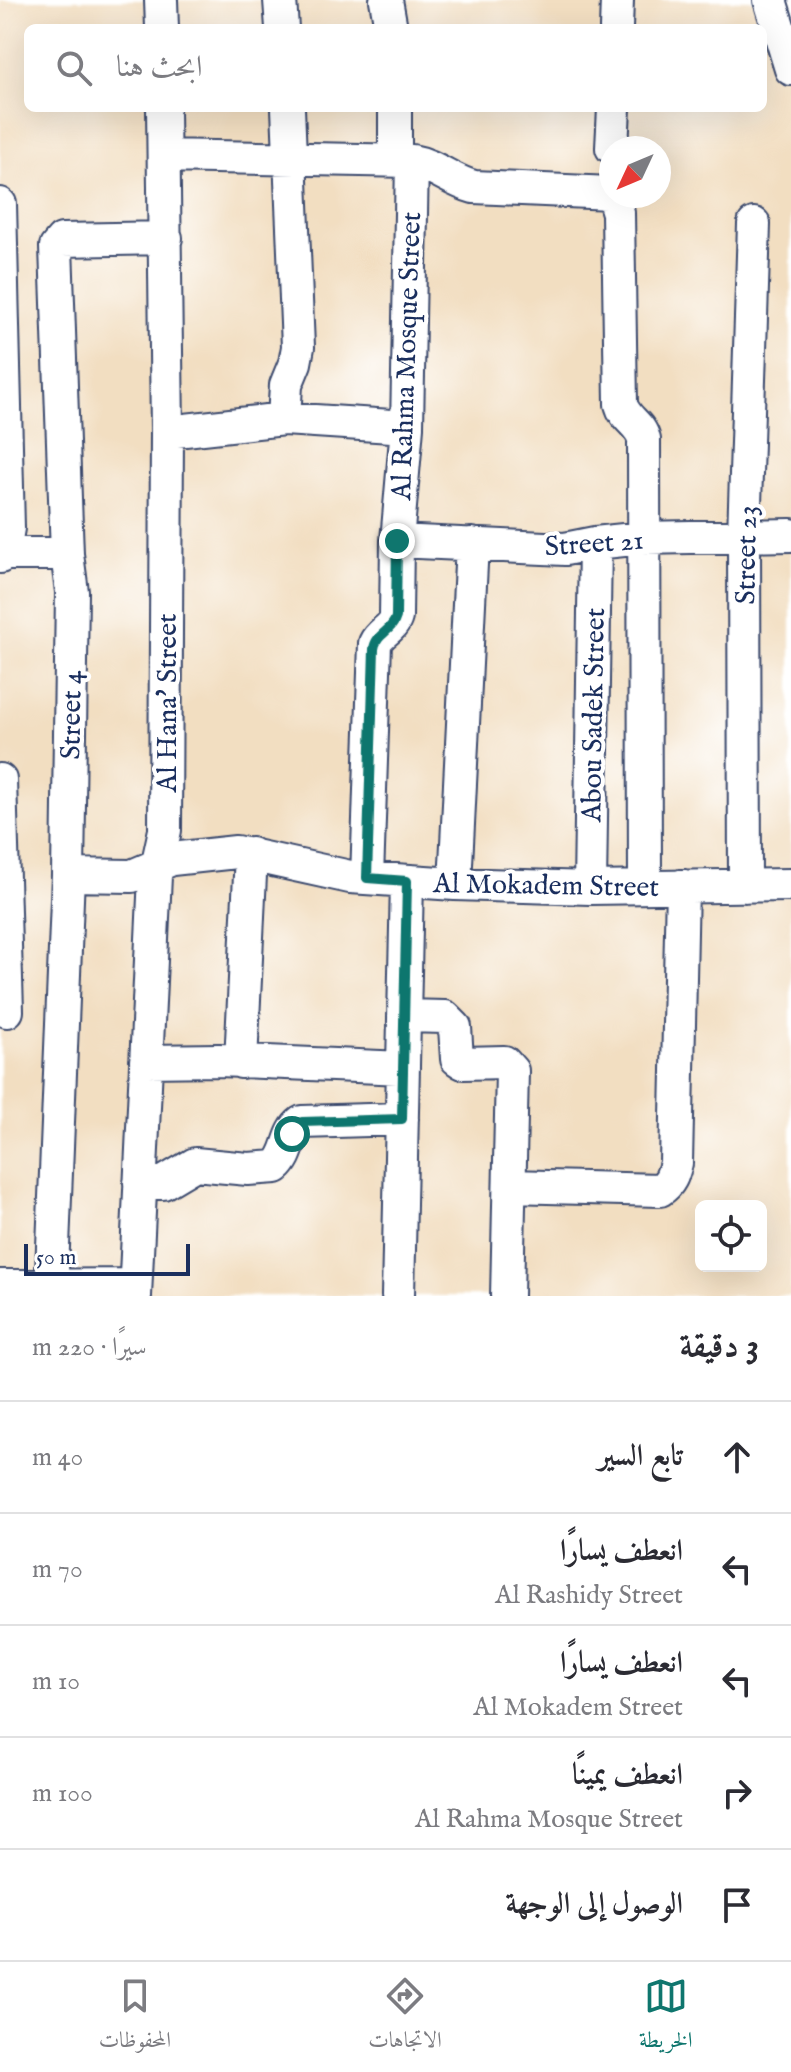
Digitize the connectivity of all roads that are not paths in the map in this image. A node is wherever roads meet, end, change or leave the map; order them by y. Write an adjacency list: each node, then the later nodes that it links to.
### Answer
1 (161, 0): 6 (street)
2 (280, 0): 7 (street)
3 (386, 0): 8 (street)
4 (617, 0): 9 (street)
5 (770, 0): 10 (street)
6 (162, 24)
7 (282, 24)
8 (390, 24)
9 (616, 24)
10 (791, 69)
11 (163, 112): 16 (street, Al Hana' Street)
12 (288, 112): 17 (street)
13 (396, 112): 18 (street, Al Rahma Mosque Street)
14 (614, 112): 15 (street)
15 (613, 136)
16 (164, 156): 17 (street); 23 (street, Al Hana' Street)
17 (292, 158): 18 (street); 26 (street)
18 (403, 160): 19 (street); 27 (street, Al Rahma Mosque Street)
19 (599, 193)
20 (0, 204): 24 (street)
21 (616, 208): 31 (street)
22 (754, 224): 30 (street, Street 23)
23 (166, 238): 28 (street, Al Hana' Street); 35 (street, Street 4)
24 (1, 283): 25 (street)
25 (2, 386): 36 (street)
26 (284, 419): 27 (street); 28 (street)
27 (407, 427): 32 (street, Al Rahma Mosque Street)
28 (167, 432): 39 (street, Al Hana' Street)
29 (791, 535): 30 (street, Street 21)
30 (744, 536): 31 (street, Street 21); 46 (street, Street 23)
31 (643, 538): 33 (street, Street 21); 47 (street)
32 (397, 541): 34 (street, Street 21); 41 (street, Al Rahma Mosque Street)
33 (595, 543): 34 (street, Street 21); 48 (street, Abou Sadek Street)
34 (472, 544): 43 (street)
35 (67, 554): 36 (street); 40 (street, Street 4)
36 (1, 555)
37 (0, 780): 49 (street)
38 (251, 854): 39 (street, Al Mokadem Street); 41 (street, Al Mokadem Street); 52 (street)
39 (156, 865): 40 (street, Al Mokadem Street); 51 (street, Al Hana' Street)
40 (68, 875): 59 (street, Street 4)
41 (367, 878): 42 (street, Al Mokadem Street)
42 (407, 881): 43 (street, Al Mokadem Street); 50 (street)
43 (455, 884): 48 (street, Al Mokadem Street)
44 (791, 885): 46 (street, Al Mokadem Street)
45 (682, 886): 46 (street, Al Mokadem Street); 47 (street, Al Mokadem Street); 56 (street)
46 (745, 886)
47 (645, 887): 48 (street, Al Mokadem Street)
48 (590, 888)
49 (7, 1011)
50 (404, 1016): 53 (street); 56 (street)
51 (146, 1061): 52 (street); 55 (street, Al Hana' Street)
52 (241, 1062): 53 (street)
53 (403, 1068): 54 (street)
54 (402, 1119): 55 (street); 60 (street)
55 (140, 1183): 58 (street, Al Hana' Street)
56 (510, 1186): 61 (street)
57 (0, 1286): 59 (street)
58 (135, 1290): 59 (street)
59 (51, 1291)
60 (398, 1296)
61 (507, 1296)

